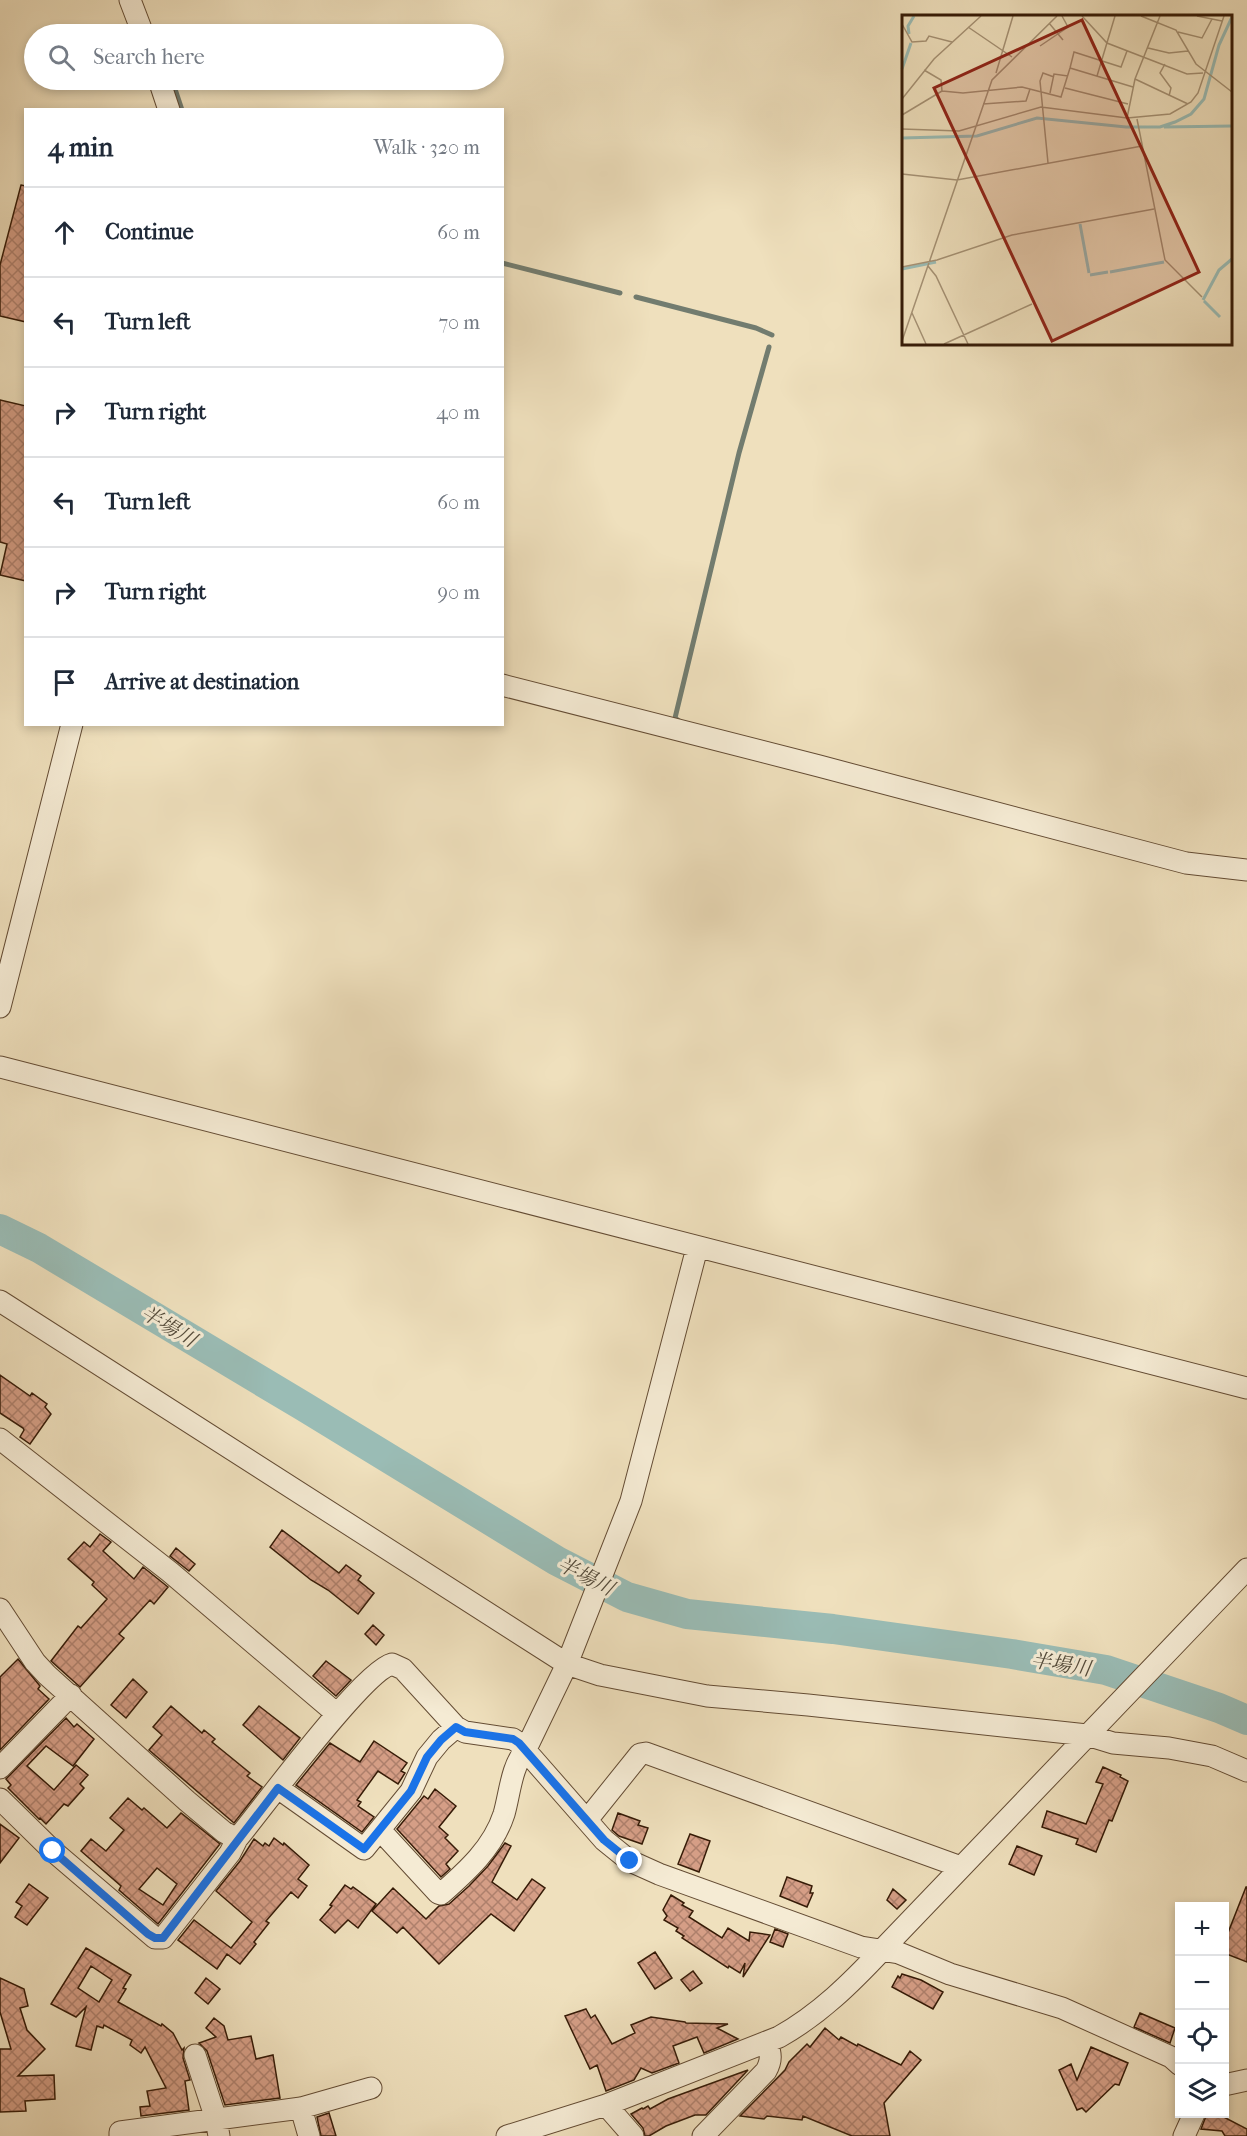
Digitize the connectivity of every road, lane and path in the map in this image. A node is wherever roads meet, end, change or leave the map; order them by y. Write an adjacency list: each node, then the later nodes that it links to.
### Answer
1 (130, 0): 2 (street)
2 (139, 24)
3 (163, 90): 4 (street)
4 (169, 108)
5 (504, 686): 7 (street)
6 (71, 726): 8 (street)
7 (1247, 870)
8 (0, 1007)
9 (0, 1067): 10 (street)
10 (697, 1248): 12 (street); 16 (street)
11 (2, 1308): 16 (street)
12 (1247, 1388)
13 (0, 1439): 18 (street)
14 (1247, 1569): 20 (street)
15 (0, 1609): 17 (street)
16 (569, 1659): 20 (street); 21 (street)
17 (72, 1695): 22 (street); 28 (street)
18 (337, 1714): 19 (street); 24 (street)
19 (456, 1727): 21 (street); 27 (street)
20 (1091, 1731): 23 (street); 29 (street)
21 (526, 1749): 26 (street); 27 (street)
22 (0, 1768)
23 (1247, 1771)
24 (278, 1788): 27 (street); 28 (street)
25 (0, 1799): 28 (street)
26 (587, 1820): 29 (street); 30 (street)
27 (380, 1830)
28 (237, 1839)
29 (961, 1867): 30 (street)
30 (883, 1949): 31 (street); 33 (street)
31 (767, 2042): 37 (street); 45 (street)
32 (195, 2055): 40 (street)
33 (1178, 2064)
34 (1247, 2080): 35 (street)
35 (1229, 2084)
36 (371, 2088): 38 (street)
37 (606, 2105): 43 (street); 44 (street)
38 (301, 2108): 40 (street); 42 (street)
39 (1192, 2118): 46 (street)
40 (218, 2128): 41 (street)
41 (120, 2136)
42 (309, 2136)
43 (507, 2136)
44 (633, 2136)
45 (703, 2136)
46 (1184, 2136)

